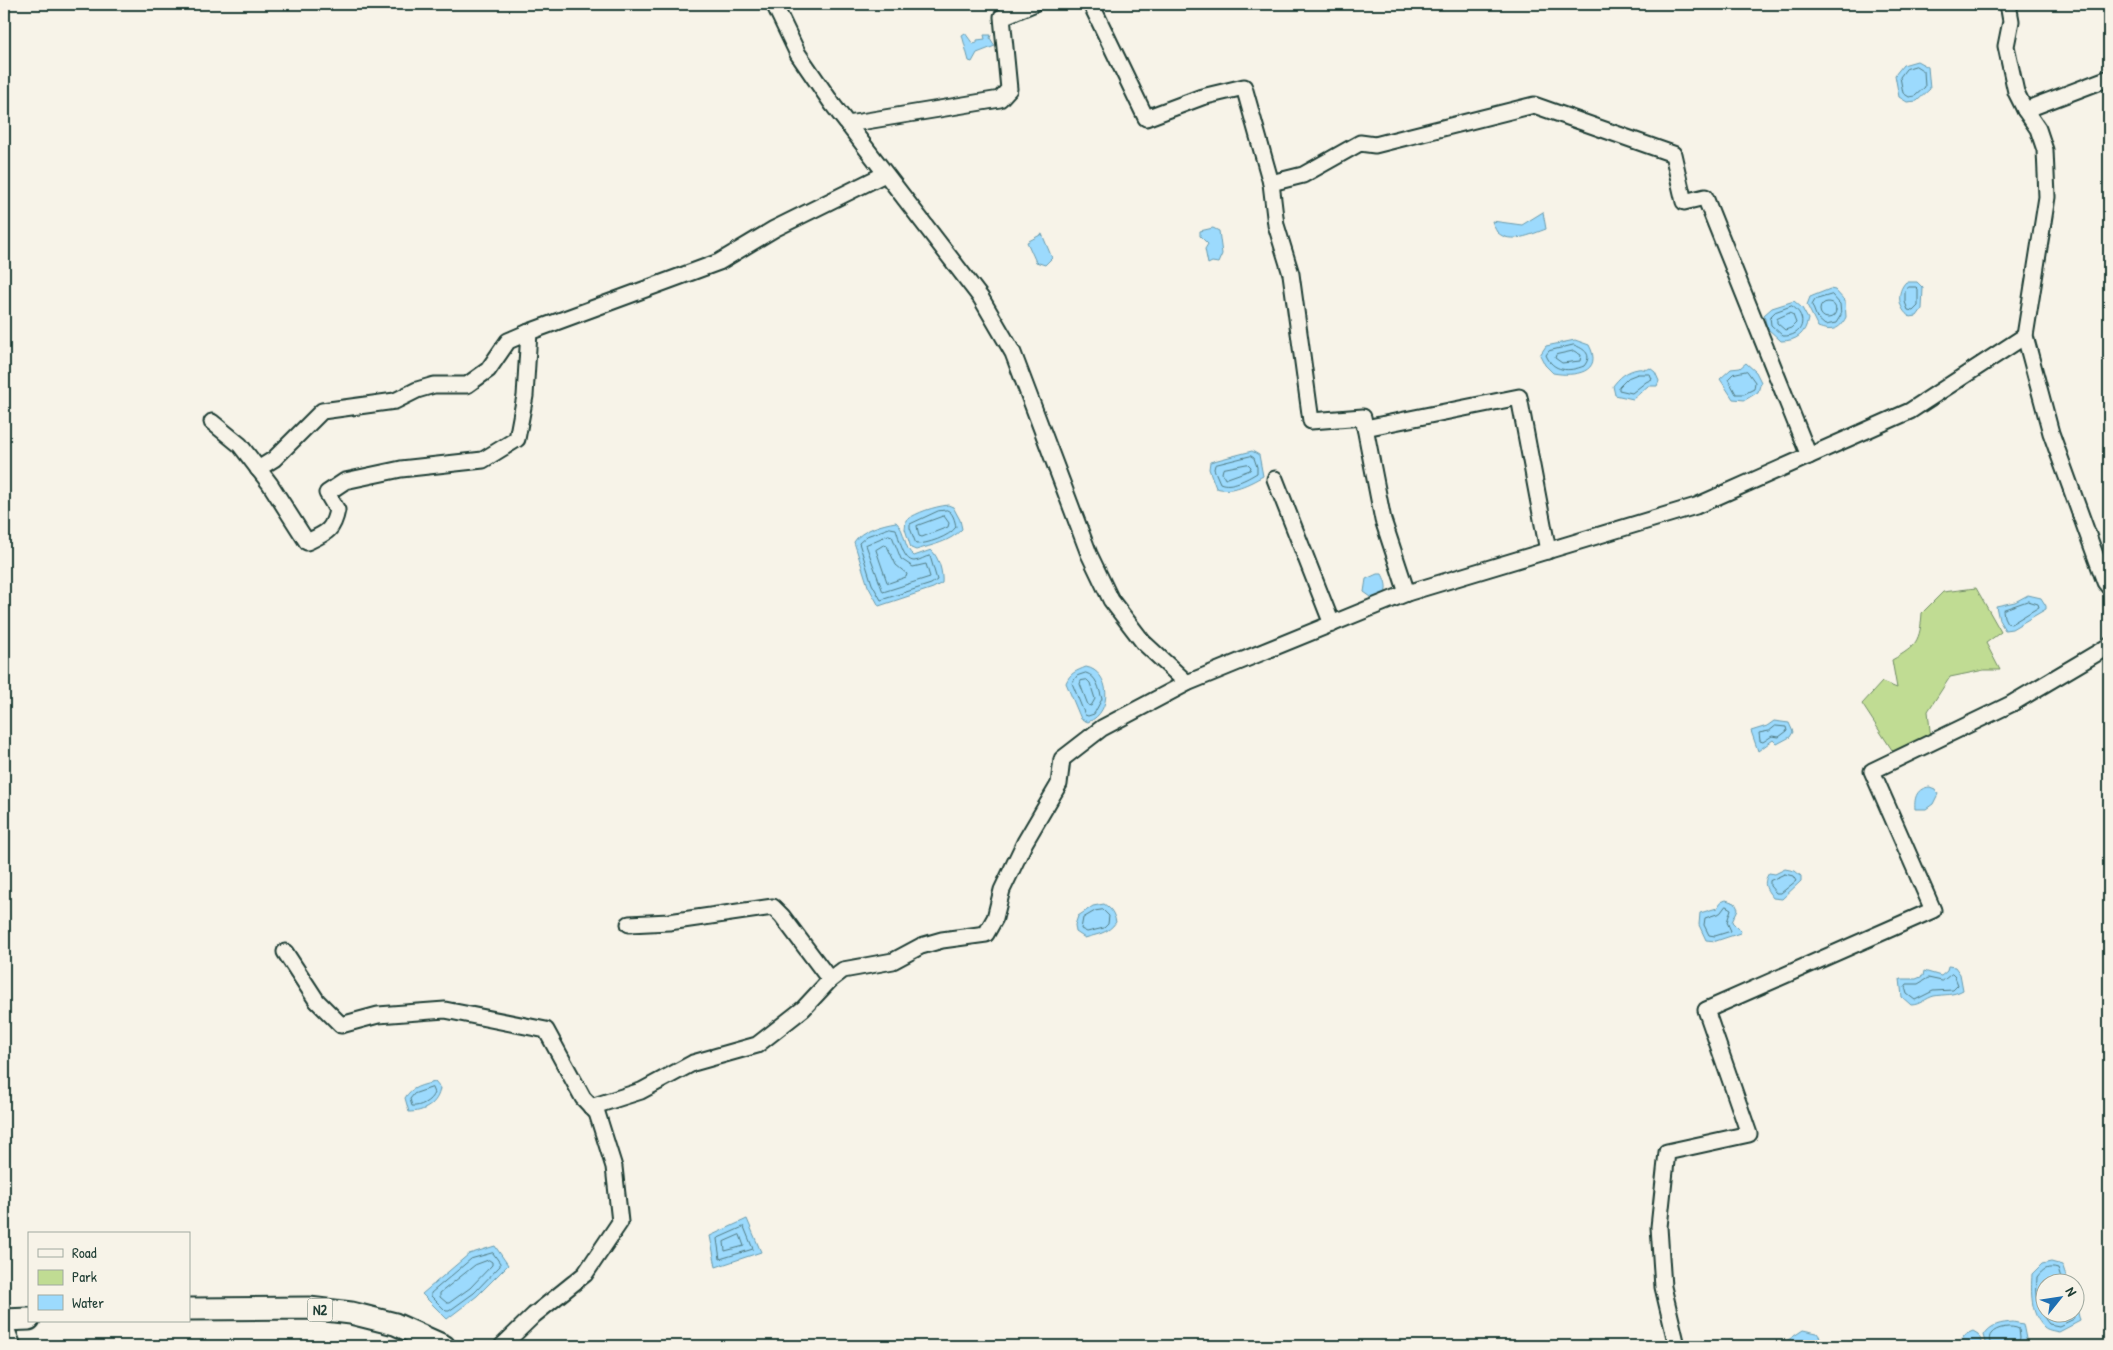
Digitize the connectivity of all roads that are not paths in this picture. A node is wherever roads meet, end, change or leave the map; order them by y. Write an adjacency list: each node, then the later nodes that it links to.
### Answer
1 (774, 4): 7 (street)
2 (1033, 4): 7 (street)
3 (1091, 4): 9 (street)
4 (2008, 4): 6 (street)
5 (2109, 78): 6 (street)
6 (2025, 110): 11 (street)
7 (848, 124): 8 (street)
8 (886, 174): 10 (street); 22 (street)
9 (1270, 183): 13 (street); 14 (street)
10 (529, 332): 15 (street); 15 (street)
11 (2025, 336): 14 (street); 18 (street)
12 (212, 422): 15 (street)
13 (1365, 428): 17 (street); 19 (street)
14 (1809, 456): 17 (street)
15 (258, 469)
16 (1275, 479): 20 (street)
17 (1548, 551): 19 (street)
18 (2109, 587)
19 (1407, 593): 20 (street)
20 (1332, 624): 22 (street)
21 (2109, 646): 33 (street)
22 (1187, 683): 25 (street)
23 (629, 924): 25 (street)
24 (285, 952): 26 (street)
25 (830, 980): 26 (street)
26 (591, 1107): 32 (street)
27 (190, 1309): 31 (highway, N2)
28 (28, 1319): 29 (highway)
29 (4, 1322): 30 (street)
30 (13, 1346)
31 (444, 1346)
32 (502, 1346)
33 (1677, 1346)

